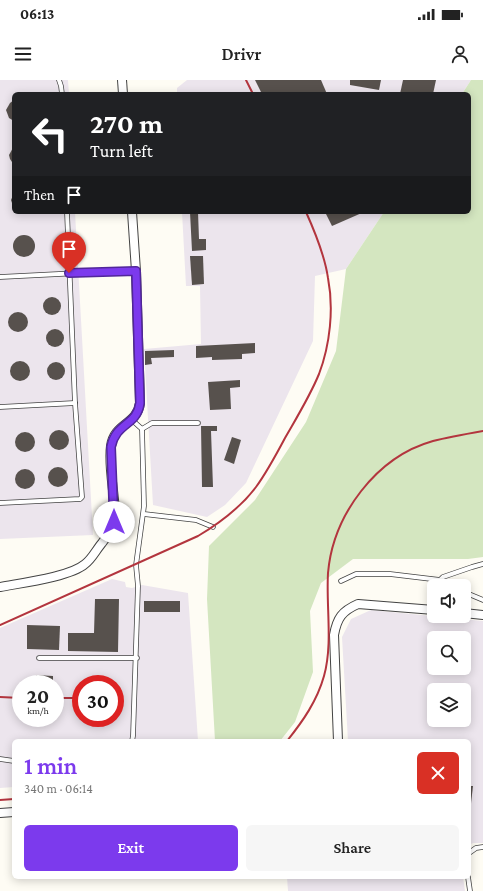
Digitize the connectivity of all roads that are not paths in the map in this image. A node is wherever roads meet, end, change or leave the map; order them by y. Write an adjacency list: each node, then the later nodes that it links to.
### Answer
1 (59, 80): 3 (lane)
2 (122, 80): 4 (street)
3 (62, 92)
4 (123, 92)
5 (67, 214): 8 (lane)
6 (132, 214): 7 (street)
7 (136, 271): 8 (lane); 12 (street)
8 (69, 273): 9 (lane); 10 (lane)
9 (0, 277)
10 (75, 403): 11 (lane); 15 (lane)
11 (0, 407)
12 (132, 420): 14 (lane); 22 (street)
13 (198, 423): 14 (lane)
14 (142, 429): 16 (lane)
15 (0, 503)
16 (144, 514): 17 (lane); 29 (lane)
17 (213, 528)
18 (483, 564): 20 (lane)
19 (432, 579): 21 (lane)
20 (441, 579)
21 (340, 581)
22 (0, 587)
23 (471, 595): 24 (lane)
24 (483, 600)
25 (427, 609): 31 (street)
26 (471, 614): 27 (street)
27 (483, 615)
28 (39, 658): 29 (lane)
29 (137, 658): 30 (lane)
30 (132, 739)
31 (338, 739)
32 (0, 759): 33 (lane)
33 (12, 761)
34 (12, 812): 35 (street)
35 (0, 813)
36 (483, 847): 37 (lane)
37 (471, 852)
38 (468, 879): 39 (lane)
39 (470, 891)

